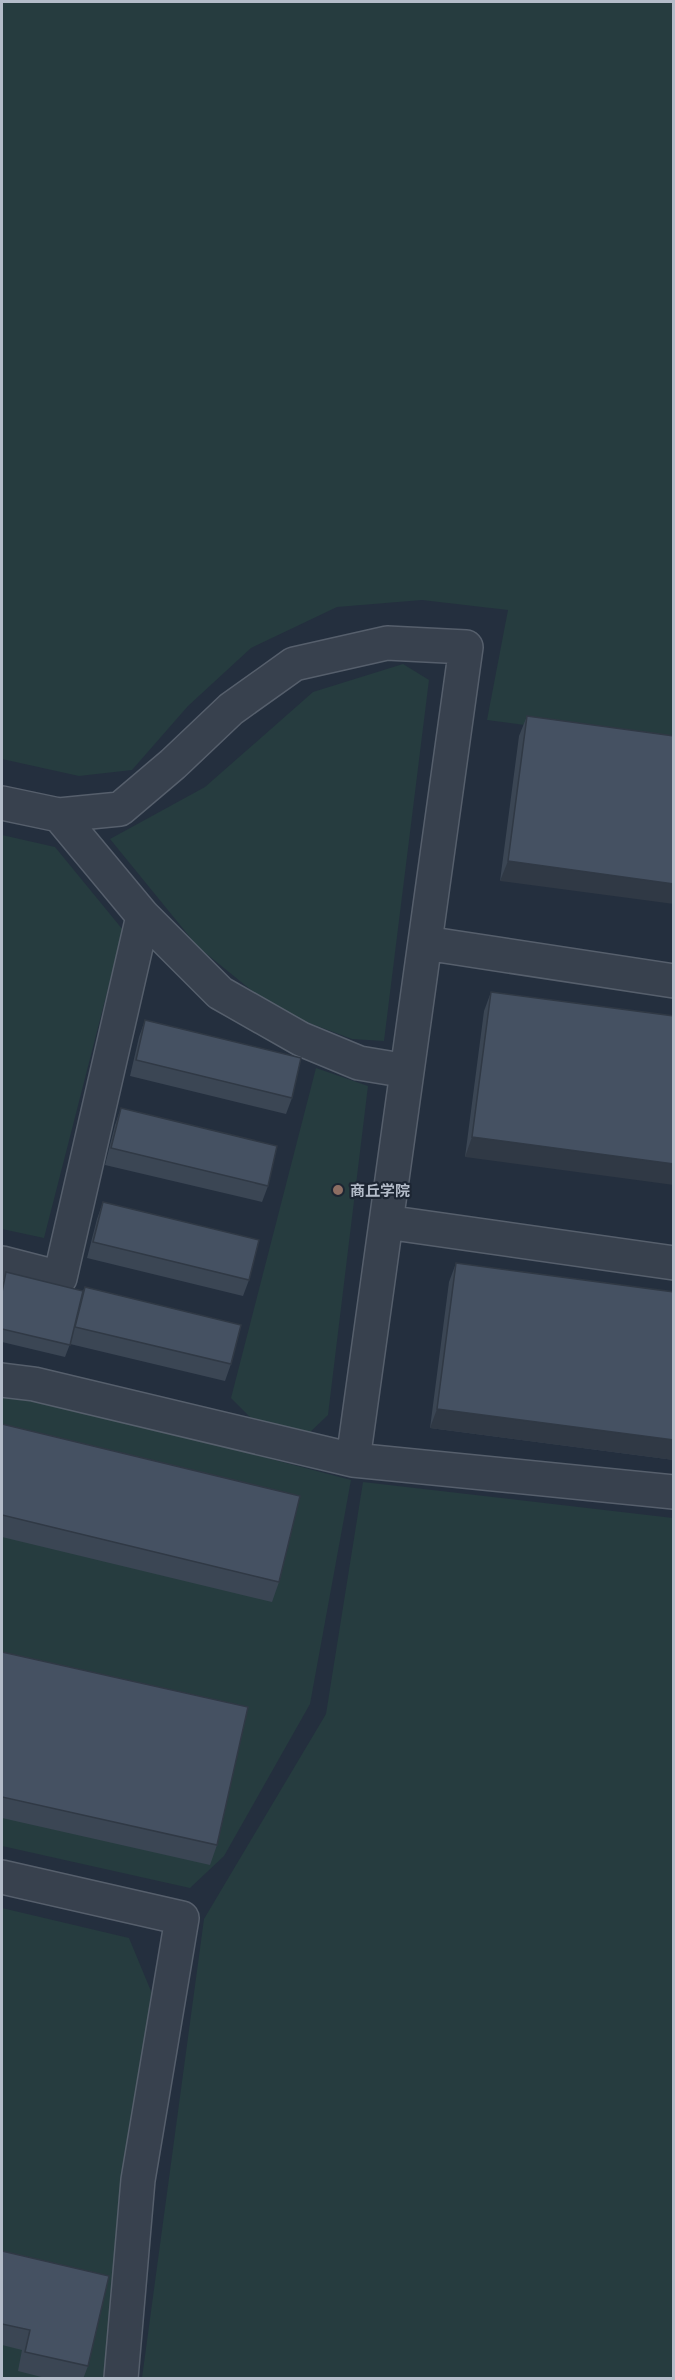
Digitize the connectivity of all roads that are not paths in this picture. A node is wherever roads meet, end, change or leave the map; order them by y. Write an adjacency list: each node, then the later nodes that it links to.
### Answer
1 (2, 803): 2 (lane)
2 (59, 815): 3 (lane); 4 (lane)
3 (143, 916): 6 (lane); 8 (lane)
4 (425, 943): 5 (lane); 6 (lane)
5 (674, 981)
6 (407, 1071): 7 (lane)
7 (386, 1222): 9 (lane); 11 (lane)
8 (2, 1263)
9 (674, 1263)
10 (2, 1380): 11 (lane)
11 (353, 1460): 12 (lane)
12 (674, 1492)
13 (2, 1877): 14 (lane)
14 (121, 2379)

